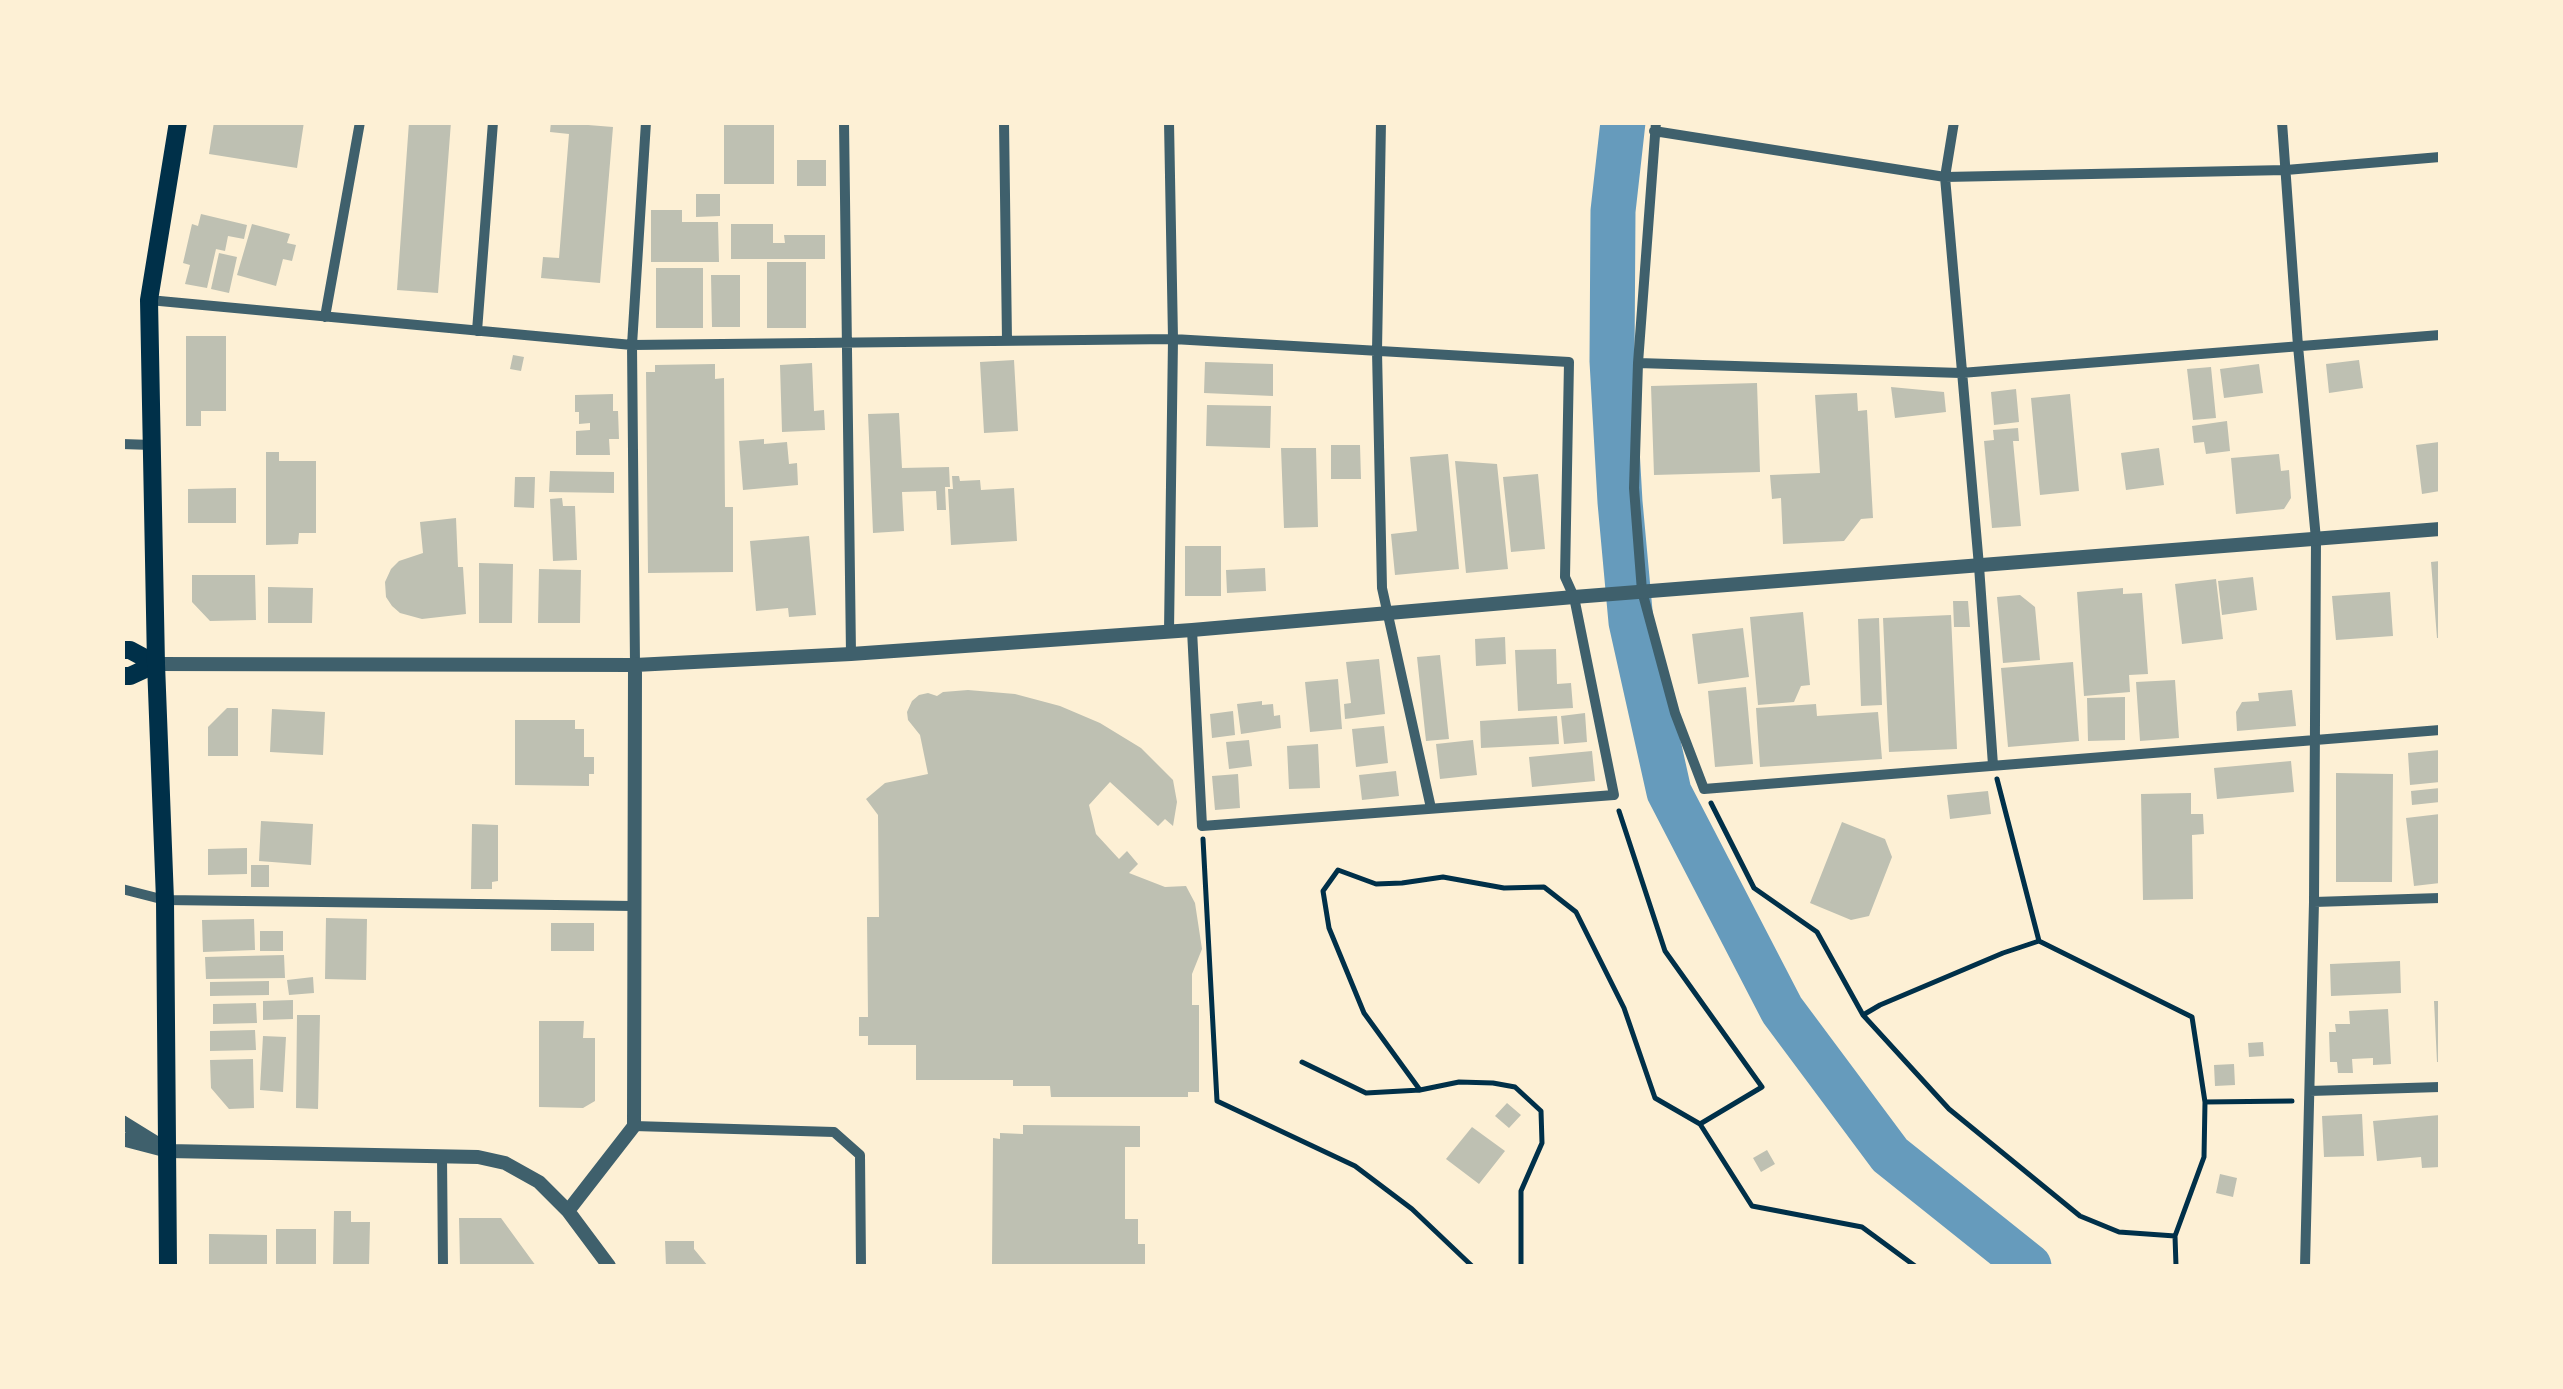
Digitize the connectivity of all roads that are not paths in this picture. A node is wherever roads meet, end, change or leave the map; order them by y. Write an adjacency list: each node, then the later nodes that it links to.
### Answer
1 (178, 122): 15 (main road)
2 (360, 122): 16 (street)
3 (493, 122): 17 (street)
4 (646, 122): 22 (street)
5 (844, 122): 21 (street)
6 (1004, 122): 20 (street)
7 (1169, 122): 19 (street)
8 (1381, 122): 24 (street)
9 (1954, 122): 14 (street)
10 (2282, 122): 13 (street)
11 (1655, 127): 14 (street); 25 (street)
12 (2440, 157): 13 (street)
13 (2286, 170): 14 (street); 23 (street)
14 (1944, 177): 26 (street)
15 (148, 300): 16 (street); 28 (main road)
16 (325, 317): 17 (street)
17 (476, 331): 22 (street)
18 (2440, 335): 23 (street)
19 (1173, 339): 20 (street); 24 (street); 36 (street)
20 (1006, 340): 21 (street)
21 (847, 342): 22 (street); 38 (street)
22 (632, 345): 40 (street)
23 (2298, 346): 26 (street); 30 (street)
24 (1377, 351): 33 (street); 34 (street)
25 (1638, 363): 26 (street); 32 (street)
26 (1961, 373): 31 (street)
27 (122, 444): 28 (street)
28 (152, 444): 39 (main road)
29 (2440, 529): 30 (street)
30 (2316, 539): 31 (street); 43 (street)
31 (1980, 566): 32 (street); 44 (street)
32 (1642, 592): 33 (street); 44 (street)
33 (1574, 596): 34 (street); 45 (street)
34 (1386, 612): 35 (street); 45 (street)
35 (1192, 630): 36 (street); 45 (street)
36 (1170, 632): 38 (street)
37 (122, 650): 39 (main road)
38 (851, 654): 40 (street)
39 (156, 664): 40 (street); 41 (main road); 48 (main road)
40 (635, 665): 50 (street)
41 (122, 676)
42 (2440, 730): 43 (street)
43 (2314, 740): 44 (street); 49 (street)
44 (1993, 765)
45 (1431, 808)
46 (122, 889): 48 (street)
47 (2440, 898): 49 (street)
48 (165, 900): 50 (street); 56 (main road)
49 (2314, 902): 52 (street)
50 (634, 906): 54 (street)
51 (2440, 1087): 52 (street)
52 (2310, 1096): 63 (street)
53 (122, 1122): 56 (street)
54 (634, 1126): 58 (street); 62 (street)
55 (122, 1139): 56 (street)
56 (168, 1151): 57 (street); 59 (main road)
57 (442, 1156): 58 (street); 60 (street)
58 (568, 1211): 61 (street)
59 (168, 1266)
60 (443, 1266)
61 (608, 1266)
62 (860, 1266)
63 (2305, 1266)

